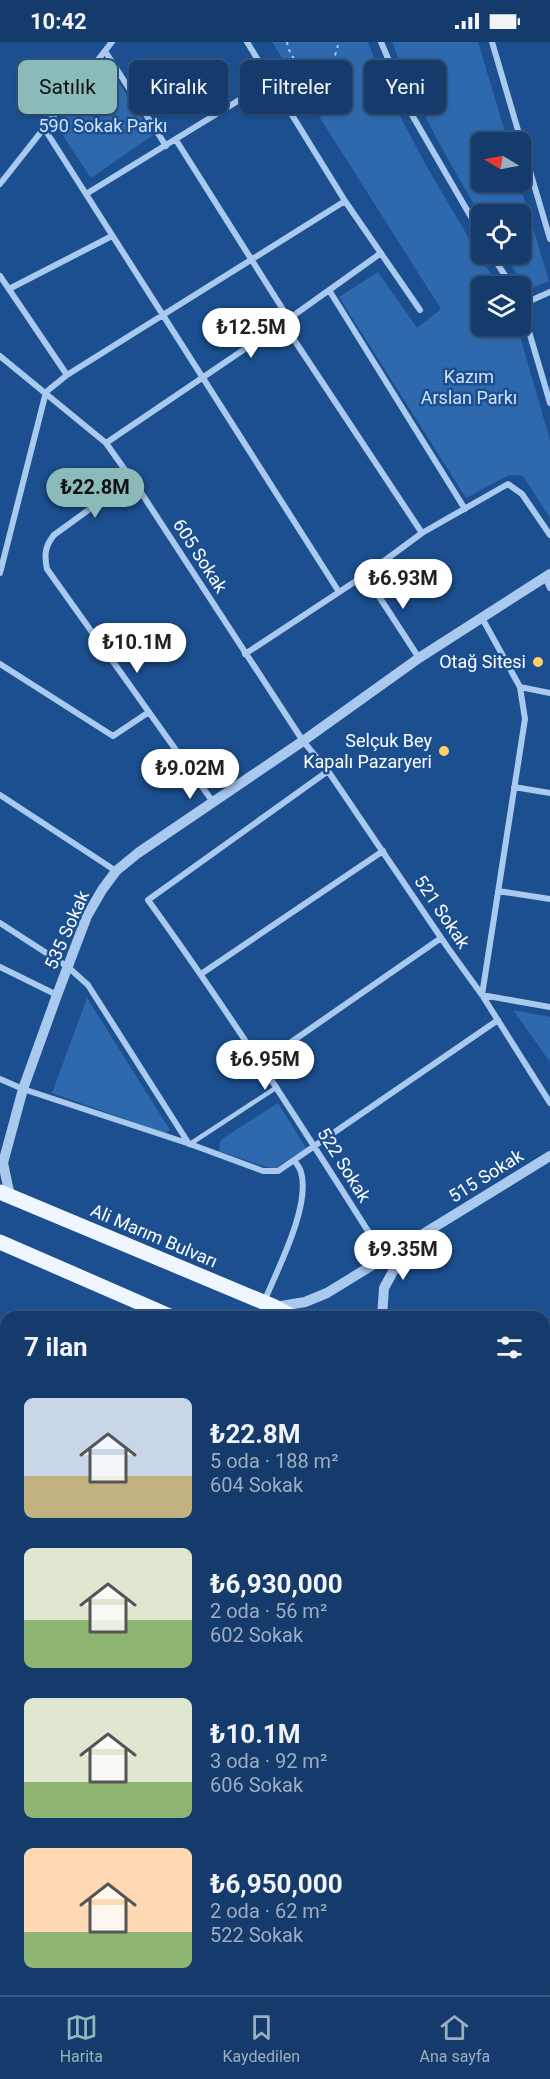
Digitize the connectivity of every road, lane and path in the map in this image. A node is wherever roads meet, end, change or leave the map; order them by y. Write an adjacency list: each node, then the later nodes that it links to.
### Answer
1 (112, 42): 7 (street)
2 (247, 42): 8 (street)
3 (287, 42): 4 (path)
4 (338, 42)
5 (381, 42): 17 (street)
6 (492, 42): 19 (street)
7 (105, 51): 11 (street); 13 (street)
8 (259, 60)
9 (240, 100): 12 (street)
10 (293, 114): 16 (street)
11 (44, 128): 14 (street); 15 (street)
12 (176, 140): 13 (street); 21 (street)
13 (166, 146): 15 (street)
14 (0, 184)
15 (86, 194): 18 (street)
16 (345, 201): 20 (street); 21 (street)
17 (471, 217)
18 (112, 236): 23 (street); 28 (street)
19 (550, 239)
20 (381, 253): 24 (street); 27 (street)
21 (251, 259): 28 (street); 29 (street)
22 (0, 276): 23 (street)
23 (9, 289): 32 (street)
24 (329, 290): 29 (street); 38 (street)
25 (550, 292): 26 (street)
26 (531, 299)
27 (420, 310)
28 (163, 315): 32 (street); 33 (street)
29 (286, 321): 33 (street); 39 (street)
30 (531, 335): 35 (street)
31 (0, 356): 34 (street, 605 Sokak)
32 (67, 375): 34 (street)
33 (202, 379): 36 (street); 45 (street)
34 (46, 392): 36 (street, 605 Sokak); 41 (street)
35 (550, 403)
36 (106, 443): 37 (street, 605 Sokak)
37 (131, 479): 47 (street, 605 Sokak); 52 (street)
38 (465, 509): 39 (street); 40 (street)
39 (422, 533): 42 (street)
40 (550, 535)
41 (0, 573)
42 (366, 575): 45 (street); 48 (street)
43 (548, 576): 44 (street); 46 (street, 535 Sokak)
44 (550, 588)
45 (339, 592): 47 (street)
46 (482, 618): 48 (street, 535 Sokak); 50 (street)
47 (245, 654): 53 (street, 605 Sokak)
48 (419, 658): 53 (street, 535 Sokak)
49 (0, 664): 52 (street)
50 (520, 687): 51 (street); 55 (street)
51 (550, 693)
52 (149, 712): 58 (street)
53 (303, 741): 54 (street, 521 Sokak); 58 (street, 535 Sokak)
54 (328, 771): 59 (street, 521 Sokak); 67 (street, 522 Sokak)
55 (514, 787): 56 (street); 61 (street)
56 (550, 793)
57 (0, 795): 60 (street)
58 (213, 802): 60 (street, 535 Sokak)
59 (383, 851): 64 (street, 521 Sokak); 67 (street)
60 (116, 871): 66 (street, 535 Sokak)
61 (498, 891): 62 (street); 69 (street)
62 (550, 899)
63 (0, 923): 66 (street)
64 (441, 938): 69 (street, 521 Sokak); 72 (street)
65 (0, 967): 68 (street)
66 (68, 967): 68 (street, 535 Sokak); 77 (street)
67 (201, 974): 72 (street, 522 Sokak)
68 (57, 994): 75 (street, 535 Sokak)
69 (483, 995): 70 (street); 71 (street, 521 Sokak)
70 (550, 1007)
71 (498, 1020): 76 (street, 521 Sokak); 78 (street)
72 (261, 1063): 74 (street, 522 Sokak)
73 (0, 1079): 75 (street)
74 (277, 1087): 77 (lane); 78 (street, 522 Sokak)
75 (23, 1089): 77 (street); 81 (street, 535 Sokak)
76 (550, 1103)
77 (190, 1144): 80 (street)
78 (314, 1146): 80 (street); 85 (street, 522 Sokak)
79 (550, 1156): 84 (street, 515 Sokak)
80 (294, 1160): 87 (street)
81 (1, 1164): 82 (street)
82 (5, 1194): 87 (main road, Ali Marım Bulvarı)
83 (0, 1242): 88 (main road)
84 (409, 1243): 85 (street, 515 Sokak); 86 (street, 515 Sokak)
85 (385, 1258): 86 (street, 522 Sokak); 87 (street, 515 Sokak)
86 (396, 1265): 90 (street, 515 Sokak)
87 (269, 1305): 89 (main road, Ali Marım Bulvarı)
88 (158, 1311)
89 (281, 1311)
90 (382, 1311)

